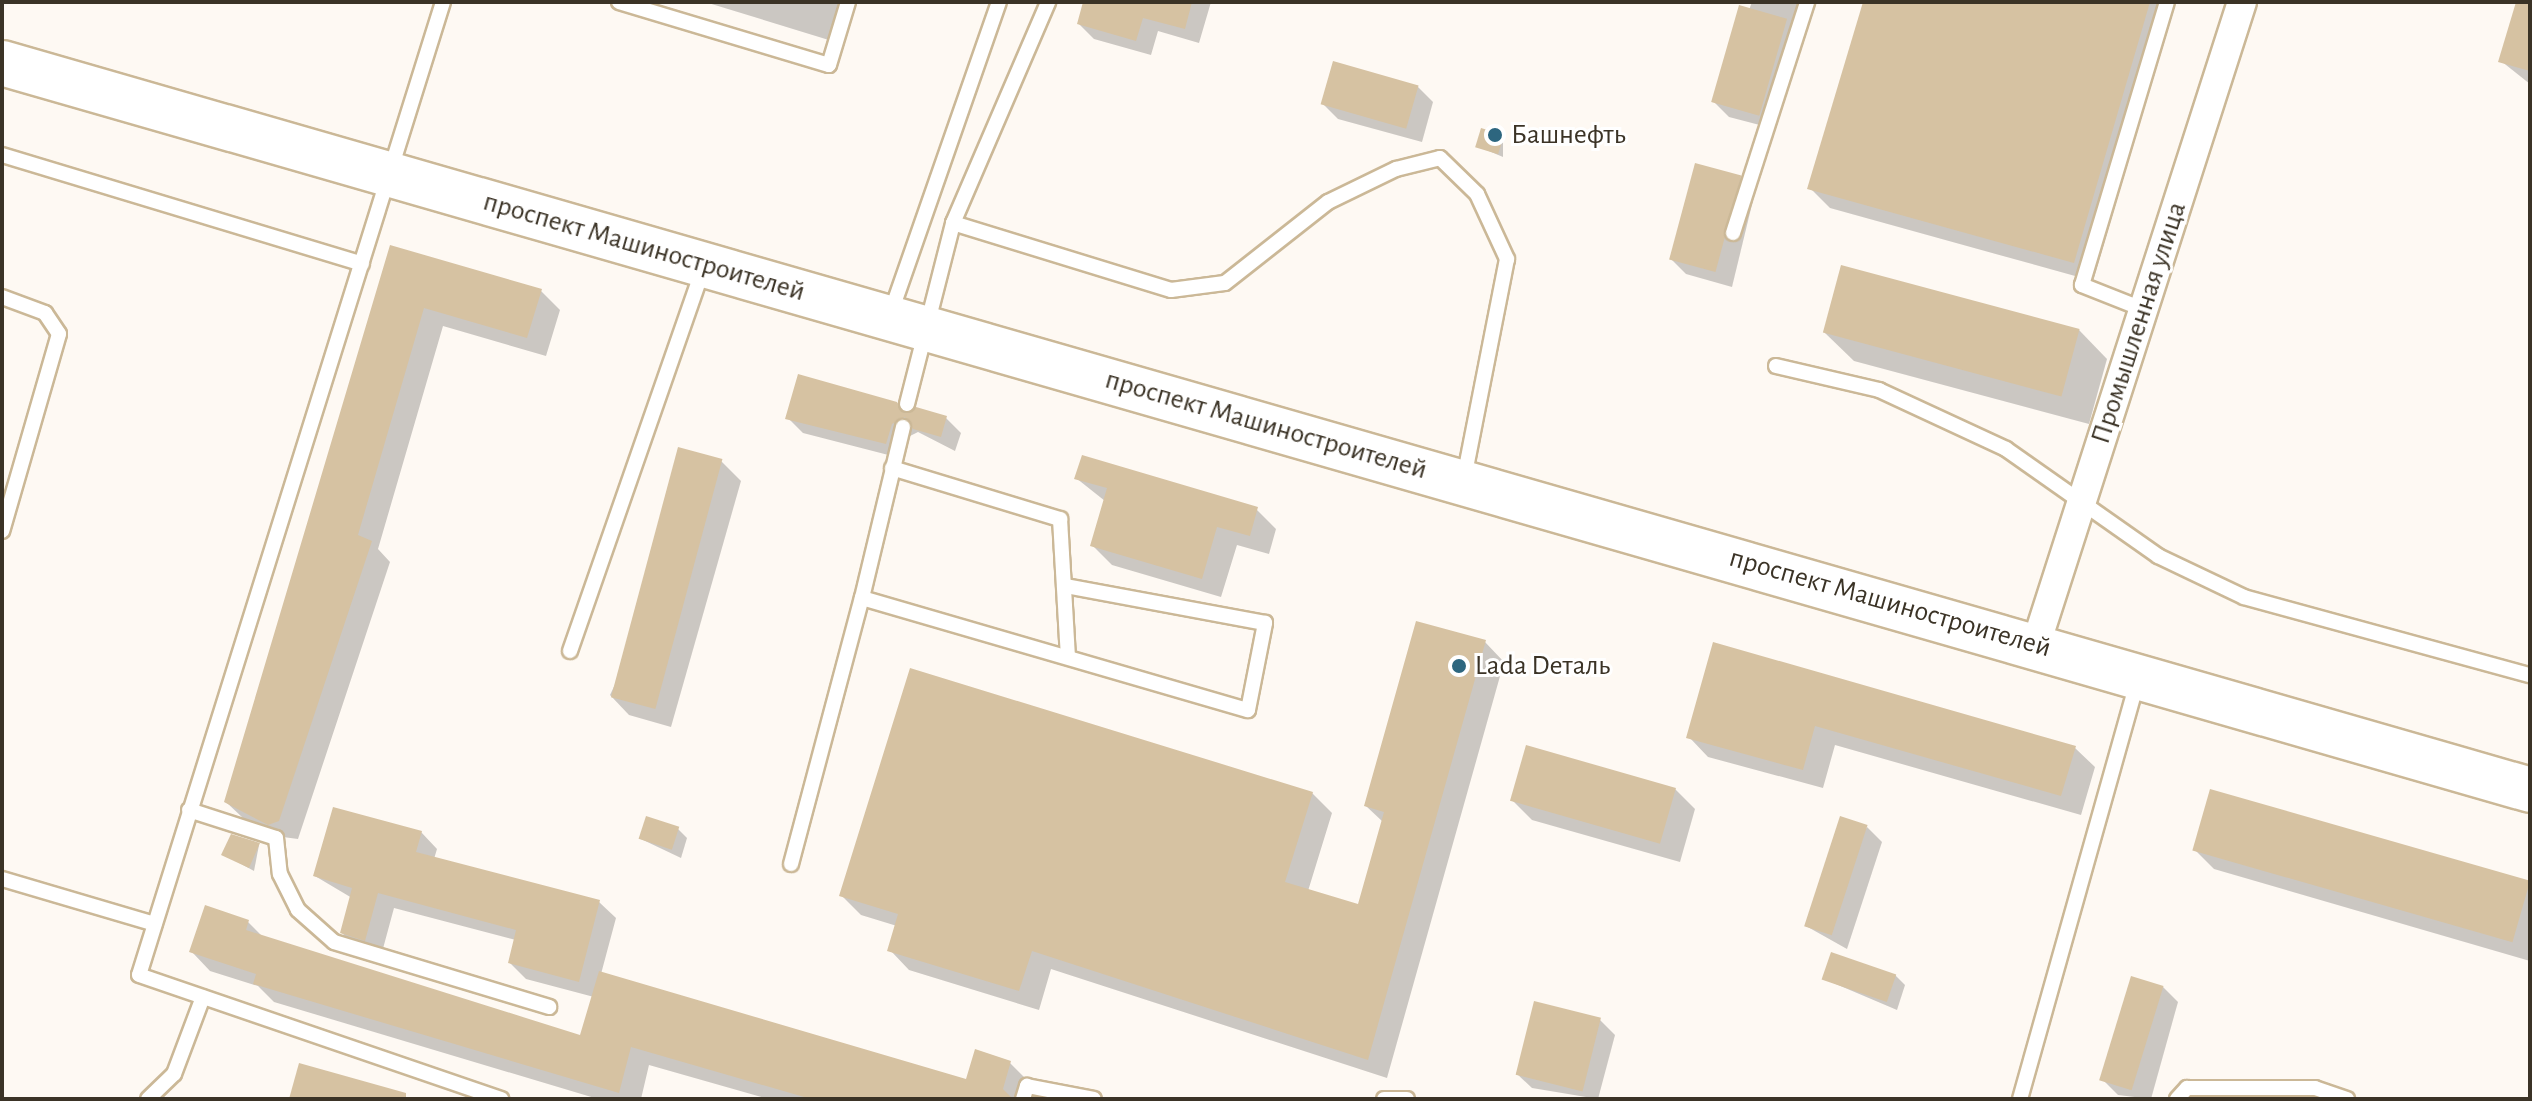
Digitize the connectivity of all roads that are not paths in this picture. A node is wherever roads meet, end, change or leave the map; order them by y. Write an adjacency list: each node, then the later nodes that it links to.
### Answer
1 (443, 2): 11 (lane)
2 (619, 2): 3 (lane)
3 (848, 2)
4 (999, 2): 18 (lane)
5 (1048, 2): 12 (lane)
6 (1807, 2): 13 (lane)
7 (2167, 2): 17 (lane)
8 (2242, 2): 17 (street, Промышленная улица)
9 (2, 63): 11 (main road, проспект Машиностроителей)
10 (2, 155): 14 (lane)
11 (387, 173): 14 (lane); 15 (main road, проспект Машиностроителей)
12 (953, 223): 18 (lane); 23 (lane)
13 (1733, 233)
14 (362, 264): 34 (lane)
15 (704, 266): 18 (main road, проспект Машиностроителей); 29 (lane)
16 (2, 297): 25 (lane)
17 (2146, 310): 24 (street, Промышленная улица)
18 (906, 320): 20 (lane); 23 (main road, проспект Машиностроителей)
19 (1776, 366): 24 (lane)
20 (907, 404)
21 (903, 427): 22 (lane)
22 (892, 468): 26 (lane); 27 (lane)
23 (1463, 483): 28 (main road, проспект Машиностроителей)
24 (2080, 500): 28 (street, Промышленная улица); 32 (lane)
25 (2, 531)
26 (1066, 586): 30 (lane); 30 (lane)
27 (862, 598): 30 (lane); 35 (lane)
28 (2036, 644): 31 (main road, проспект Машиностроителей)
29 (570, 651)
30 (1068, 656)
31 (2139, 675): 33 (main road, проспект Машиностроителей); 46 (lane)
32 (2530, 675)
33 (2530, 790)
34 (189, 810): 37 (lane); 39 (lane)
35 (791, 864)
36 (2, 879): 37 (lane)
37 (155, 924): 38 (lane)
38 (203, 997): 40 (lane); 41 (lane)
39 (549, 1007)
40 (148, 1099)
41 (501, 1099)
42 (1023, 1099): 43 (lane)
43 (1094, 1099)
44 (1384, 1099): 45 (lane)
45 (1407, 1099)
46 (2020, 1099)
47 (2177, 1099): 48 (lane)
48 (2347, 1099)

